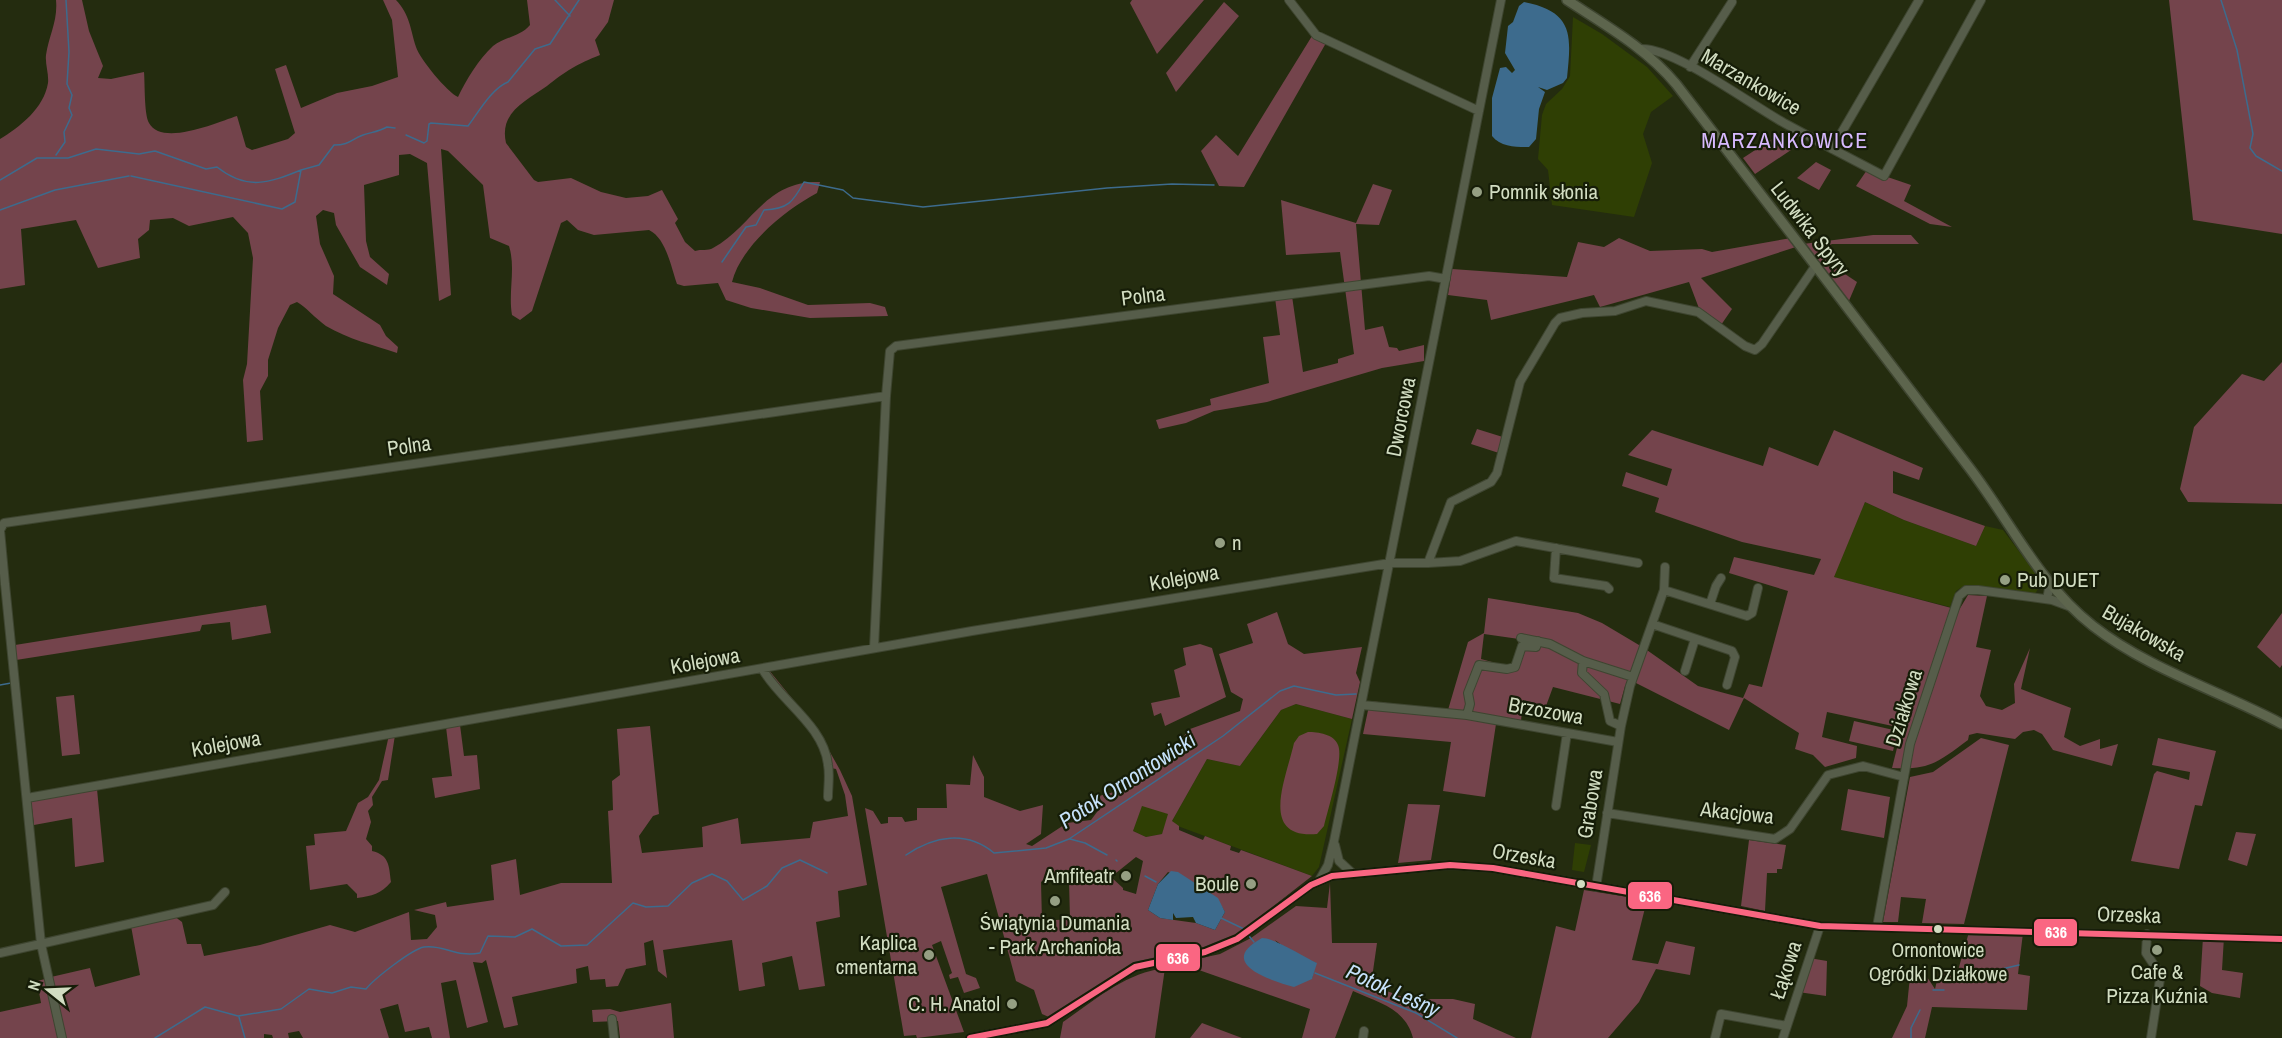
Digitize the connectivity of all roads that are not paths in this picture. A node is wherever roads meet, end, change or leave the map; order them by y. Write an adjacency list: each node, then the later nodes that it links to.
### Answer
1 (1289, 0): 11 (street)
2 (1501, 0): 11 (street, Dworcowa)
3 (1567, 0): 7 (main road, Ludwika Spyry)
4 (1919, 0): 12 (street)
5 (1981, 0): 12 (street, Marzankowice)
6 (1732, 2): 9 (street)
7 (1640, 49): 8 (street); 10 (main road, Ludwika Spyry)
8 (1677, 61): 9 (street, Marzankowice); 10 (street, Marzankowice)
9 (1690, 68): 12 (street, Marzankowice)
10 (1665, 70): 13 (main road, Ludwika Spyry)
11 (1479, 111): 14 (street, Dworcowa)
12 (1832, 149)
13 (1816, 265): 16 (main road, Ludwika Spyry); 19 (street)
14 (1446, 279): 15 (street, Polna); 18 (street, Dworcowa)
15 (886, 396): 23 (street, Polna); 33 (street, Polna)
16 (1977, 477): 27 (main road, Bujakowska)
17 (1556, 548): 19 (street); 20 (street); 25 (street)
18 (1390, 563): 19 (street); 33 (street, Kolejowa); 39 (street, Dworcowa)
19 (1428, 563)
20 (1638, 563)
21 (1665, 567): 26 (street, Grabowa)
22 (1721, 578): 28 (street)
23 (2, 584): 47 (street, Polna)
24 (1758, 588): 28 (street)
25 (1609, 589)
26 (1664, 590): 28 (street); 29 (street, Grabowa)
27 (2053, 596): 41 (main road, Bujakowska); 45 (street, Działkowa)
28 (1710, 604)
29 (1653, 624): 31 (street); 37 (street, Grabowa)
30 (1521, 638): 32 (street)
31 (1695, 639): 36 (street); 38 (street)
32 (1538, 641): 34 (street); 40 (street)
33 (874, 648): 35 (street, Kolejowa)
34 (1583, 661): 37 (street); 42 (street)
35 (764, 669): 46 (street); 47 (street, Kolejowa)
36 (1685, 671)
37 (1633, 677): 42 (street, Grabowa)
38 (1727, 686)
39 (1362, 705): 40 (street, Brzozowa); 50 (street, Dworcowa)
40 (1467, 715): 43 (street, Brzozowa)
41 (2282, 724)
42 (1621, 726): 44 (street, Grabowa)
43 (1567, 733): 44 (street, Brzozowa); 48 (street)
44 (1617, 742): 49 (street, Grabowa)
45 (1904, 777): 49 (street, Akacjowa); 59 (street, Działkowa)
46 (828, 797)
47 (27, 798): 62 (street, Polna)
48 (1556, 806)
49 (1607, 813): 56 (street, Grabowa)
50 (1334, 841): 51 (street, Dworcowa); 52 (street, Dworcowa)
51 (1339, 862): 52 (street); 53 (street); 54 (street)
52 (1329, 863): 54 (street); 55 (street, Dworcowa)
53 (1352, 873): 54 (street, Orzeska); 56 (street, Orzeska)
54 (1335, 875): 55 (street, Orzeska)
55 (1319, 880): 66 (street, Orzeska)
56 (1596, 887): 58 (street, Orzeska)
57 (225, 892): 62 (street)
58 (1820, 926): 59 (street, Orzeska); 65 (street, Łąkowa)
59 (1877, 927): 60 (street, Orzeska)
60 (2147, 934): 61 (street, Orzeska); 71 (street)
61 (2282, 939)
62 (41, 944): 63 (street); 67 (street, Polna)
63 (0, 953)
64 (612, 1019): 68 (street)
65 (1787, 1026): 69 (street, Łąkowa); 70 (street, Łąkowa)
66 (974, 1037)
67 (62, 1038)
68 (614, 1038)
69 (1715, 1038)
70 (1783, 1038)
71 (2151, 1038)

